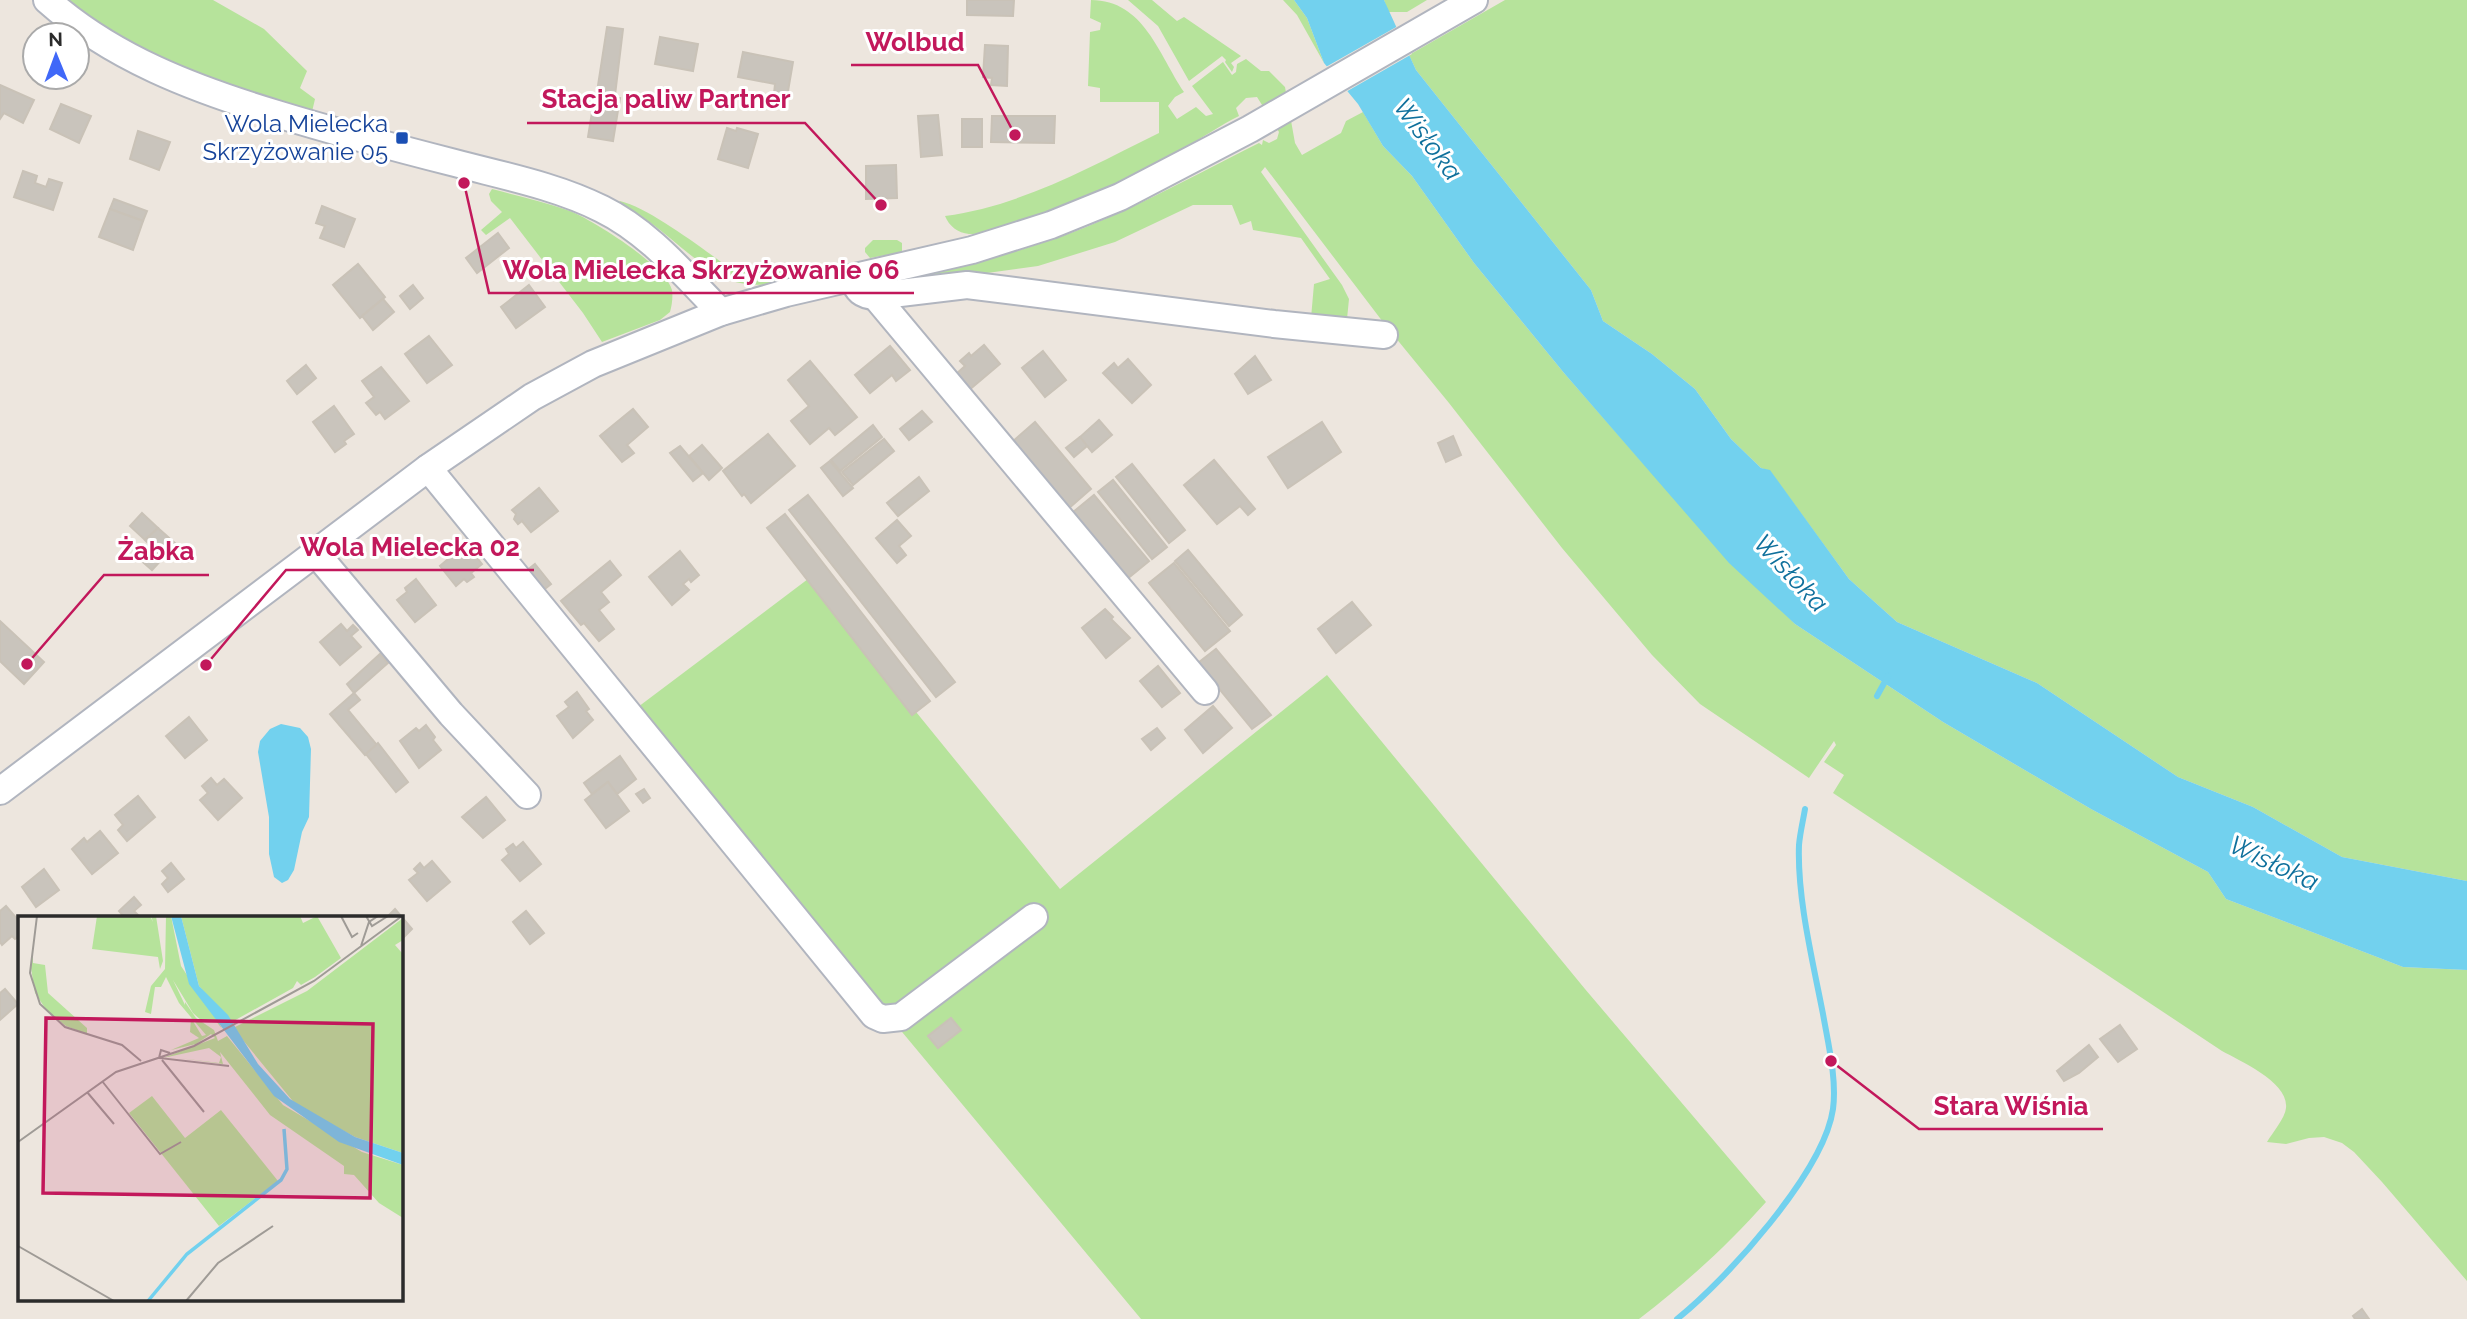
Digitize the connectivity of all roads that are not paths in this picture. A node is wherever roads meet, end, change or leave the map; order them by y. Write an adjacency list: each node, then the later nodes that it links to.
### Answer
1 (47, 0): 5 (street)
2 (1474, 0): 3 (street)
3 (853, 278): 4 (street); 5 (street)
4 (875, 296): 6 (street); 9 (street)
5 (721, 312): 7 (street)
6 (1384, 335)
7 (429, 468): 8 (street); 12 (street)
8 (315, 552): 10 (street); 11 (street)
9 (1205, 691)
10 (0, 791)
11 (527, 795)
12 (1034, 917)

